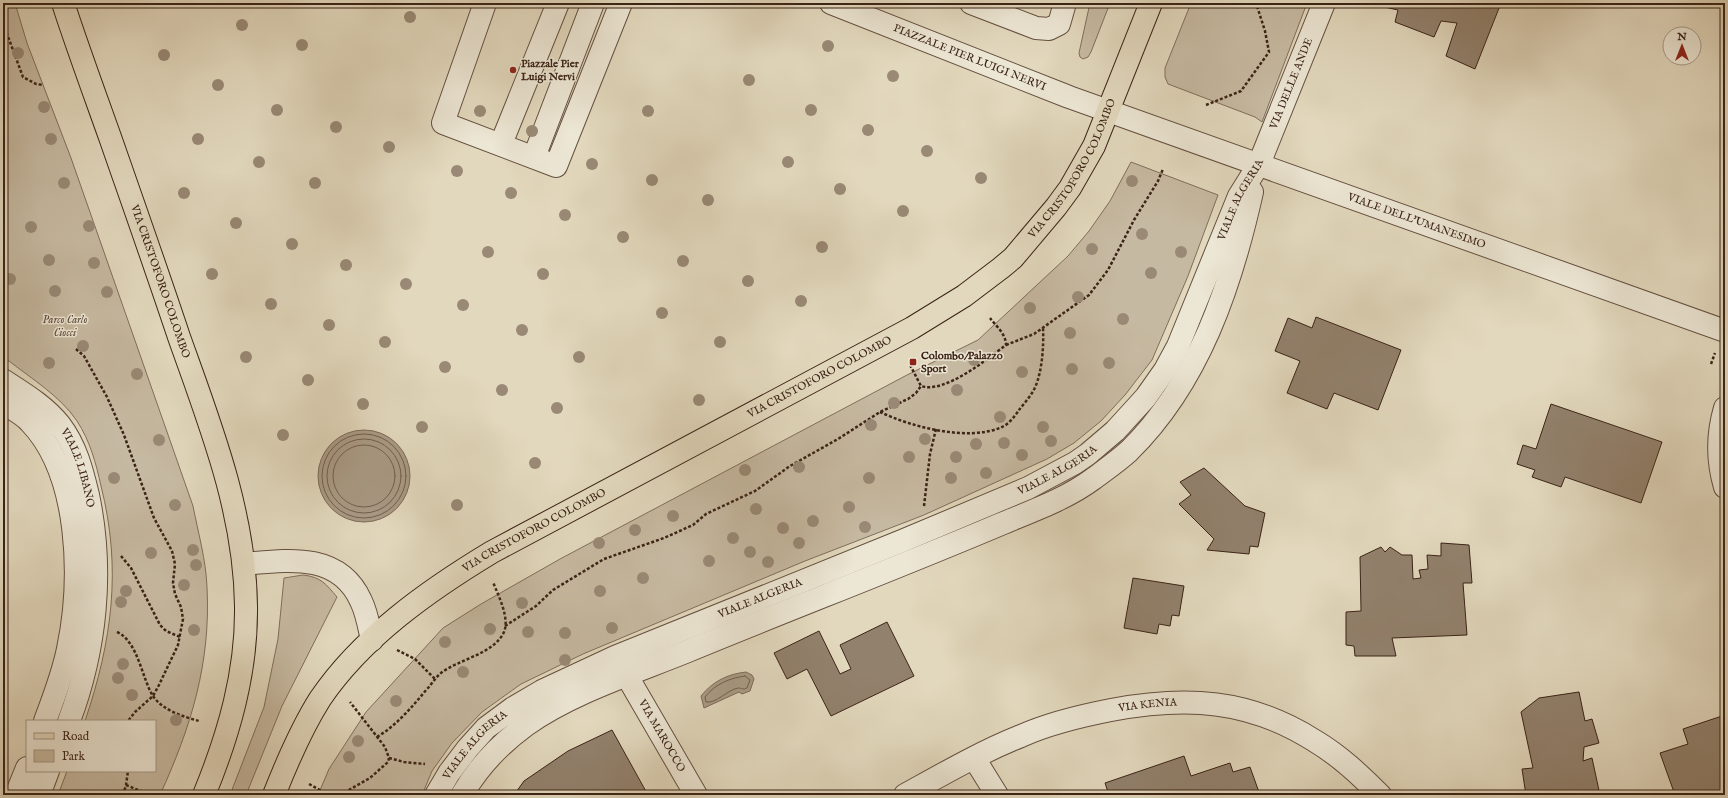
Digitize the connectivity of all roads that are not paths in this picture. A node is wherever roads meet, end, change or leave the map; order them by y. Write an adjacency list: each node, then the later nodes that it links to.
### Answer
1 (63, 3): 21 (main road, VIA CRISTOFORO COLOMBO)
2 (485, 3): 13 (street)
3 (558, 3): 13 (street)
4 (593, 3): 14 (street)
5 (620, 3): 14 (street)
6 (831, 3): 11 (street, PIAZZALE PIER LUIGI NERVI)
7 (971, 3): 8 (street)
8 (1065, 3)
9 (1151, 3): 12 (main road, VIA CRISTOFORO COLOMBO)
10 (1324, 3): 15 (street, VIA DELLE ANDE)
11 (872, 11): 12 (street, PIAZZALE PIER LUIGI NERVI)
12 (1108, 110): 15 (street, VIALE DELL'UMANESIMO); 24 (main road, VIA CRISTOFORO COLOMBO)
13 (500, 144): 14 (street)
14 (534, 157)
15 (1259, 164): 16 (street, VIALE DELL'UMANESIMO); 25 (street, VIALE ALGERIA); 26 (street, VIALE ALGERIA)
16 (1725, 331)
17 (3, 380): 23 (street, VIALE LIBANO)
18 (3, 403): 22 (street, VIALE LIBANO)
19 (1725, 408): 20 (street)
20 (1725, 487)
21 (244, 564): 24 (street); 34 (main road, VIA CRISTOFORO COLOMBO)
22 (75, 586): 23 (street); 27 (street, VIALE LIBANO)
23 (97, 586): 28 (street, VIALE LIBANO)
24 (372, 640): 35 (main road, VIA CRISTOFORO COLOMBO)
25 (616, 657): 26 (street, VIA MAROCCO); 36 (street, VIALE ALGERIA)
26 (627, 676): 37 (street, VIALE ALGERIA); 38 (street, VIA MAROCCO)
27 (45, 720)
28 (69, 720)
29 (974, 758): 39 (street, VIA KENIA); 40 (street); 41 (street, VIA KENIA)
30 (26, 770): 32 (street)
31 (48, 772): 33 (street)
32 (16, 795)
33 (39, 795)
34 (204, 795)
35 (274, 795)
36 (436, 795)
37 (462, 795)
38 (696, 795)
39 (905, 795)
40 (997, 795)
41 (1380, 795)

